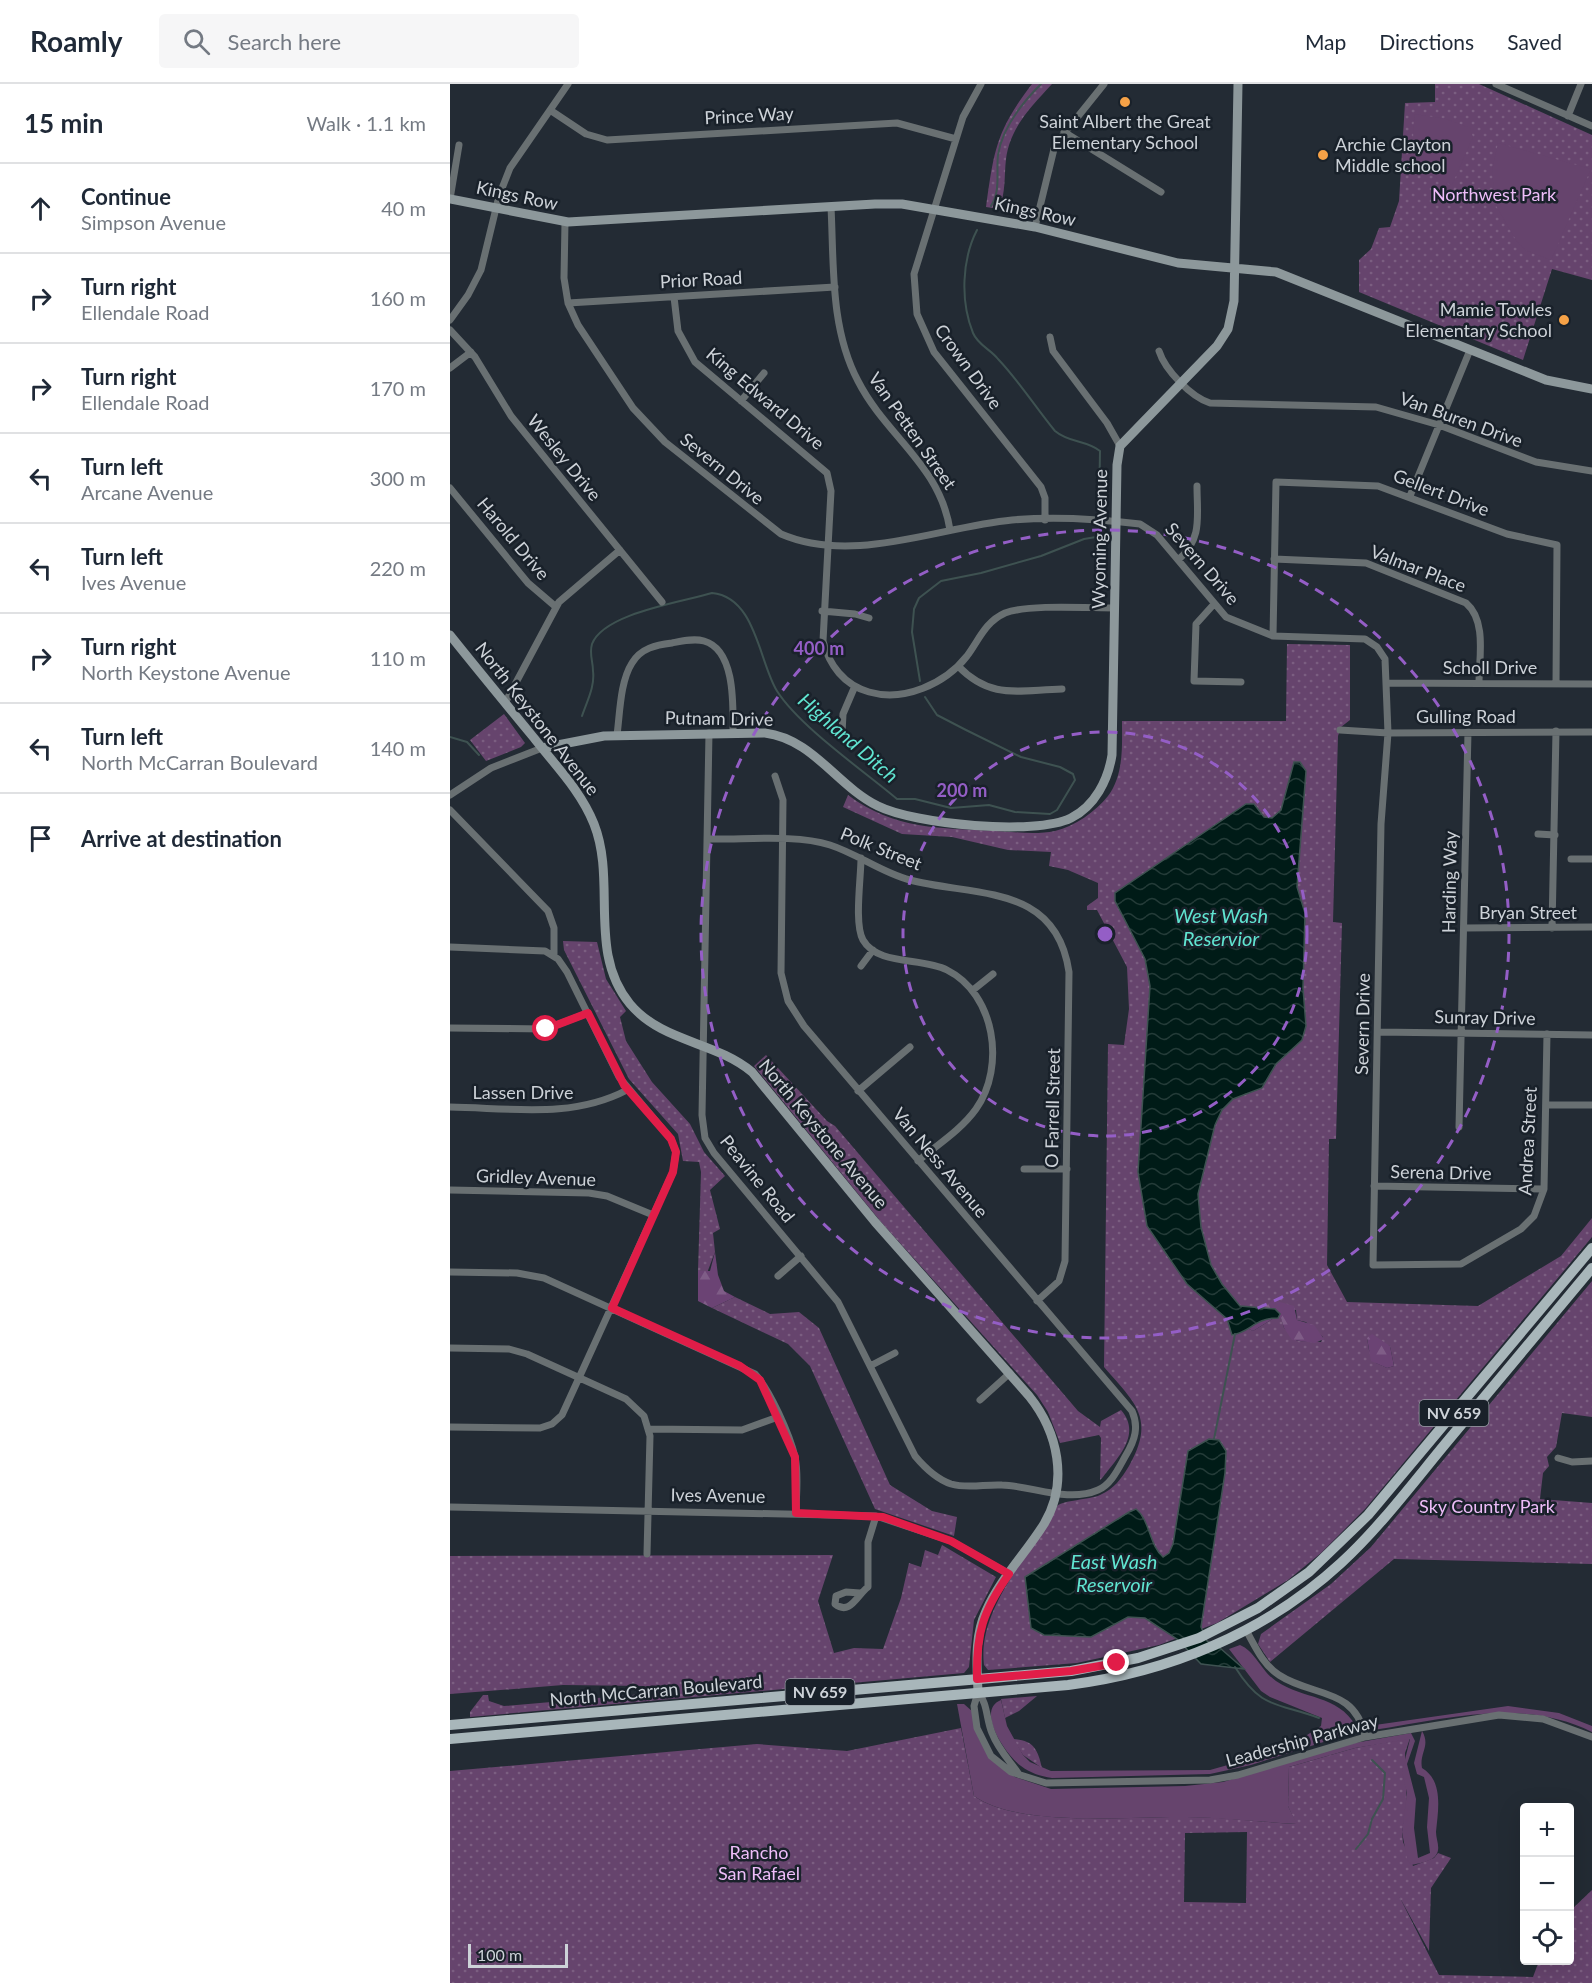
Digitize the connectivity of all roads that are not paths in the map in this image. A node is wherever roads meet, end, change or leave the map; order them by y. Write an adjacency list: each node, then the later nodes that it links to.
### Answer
1 (568, 84): 7 (street)
2 (981, 84): 11 (street, Crown Drive)
3 (1104, 84): 10 (street)
4 (1238, 84): 20 (street, Wyoming Avenue)
5 (1496, 84): 8 (street)
6 (1581, 84): 8 (street)
7 (550, 110): 11 (street, Prince Way); 16 (street)
8 (1568, 116): 9 (street)
9 (1592, 126)
10 (1064, 132): 13 (street); 19 (street)
11 (956, 139): 17 (street, Crown Drive)
12 (459, 145): 14 (street)
13 (1161, 192)
14 (450, 200): 16 (street, Kings Row)
15 (831, 207): 17 (street, Kings Row); 18 (street, Kings Row); 21 (street, Van Petten Street)
16 (496, 208): 18 (street, Kings Row); 24 (street)
17 (934, 209): 19 (street, Kings Row); 41 (street, Crown Drive)
18 (565, 222): 23 (street, Severn Drive)
19 (1035, 227): 20 (street, Kings Row)
20 (1235, 267): 27 (street, Kings Row); 32 (street, Wyoming Avenue)
21 (835, 287): 22 (street, Prior Road); 43 (street, Van Petten Street)
22 (674, 297): 23 (street, Prior Road); 34 (street, King Edward Drive)
23 (568, 303): 44 (street, Severn Drive)
24 (450, 320)
25 (450, 330): 29 (street, Wesley Drive)
26 (1050, 337): 36 (street)
27 (1470, 350): 33 (street, Kings Row); 35 (street)
28 (1160, 351): 32 (street, Van Buren Drive)
29 (471, 352): 30 (street); 45 (street, Wesley Drive)
30 (450, 369)
31 (764, 373): 34 (street)
32 (1182, 382): 35 (street, Van Buren Drive); 36 (street, Wyoming Avenue)
33 (1592, 389)
34 (741, 401): 44 (street, King Edward Drive)
35 (1439, 425): 37 (street, Van Buren Drive); 40 (street)
36 (1120, 446): 42 (street, Wyoming Avenue)
37 (1592, 471)
38 (1197, 486): 47 (street)
39 (450, 488): 50 (street, Harold Drive)
40 (1410, 496): 46 (street, Gellert Drive); 60 (street, Gellert Drive)
41 (1045, 520): 42 (street, Severn Drive); 43 (street, Severn Drive)
42 (1116, 521): 47 (street, Severn Drive); 51 (street, Wyoming Avenue)
43 (950, 530): 44 (street, Severn Drive)
44 (827, 544): 52 (street, King Edward Drive)
45 (620, 550): 48 (street, Wesley Drive); 50 (street)
46 (1274, 559): 55 (street); 59 (street, Valmar Place)
47 (1178, 560): 49 (street, Severn Drive)
48 (662, 602)
49 (1214, 604): 55 (street, Severn Drive); 57 (street)
50 (556, 607): 64 (street)
51 (1114, 608): 56 (street, King Edward Drive); 78 (street, Wyoming Avenue)
52 (822, 611): 53 (street); 62 (street, King Edward Drive)
53 (869, 618)
54 (450, 635): 64 (street, North Keystone Avenue)
55 (1273, 636): 58 (street, Severn Drive)
56 (958, 666): 62 (street, King Edward Drive); 63 (street)
57 (1240, 682)
58 (1387, 683): 59 (street, Scholl Drive); 72 (street, Severn Drive)
59 (1479, 683): 60 (street, Scholl Drive)
60 (1556, 684): 61 (street, Scholl Drive)
61 (1592, 684)
62 (855, 686): 67 (street)
63 (1062, 690)
64 (505, 703): 74 (street, North Keystone Avenue)
65 (1340, 730): 72 (street, Gulling Road)
66 (1556, 731): 68 (street, Gulling Road); 69 (street, Gulling Road); 80 (street)
67 (842, 732)
68 (1468, 732): 72 (street, Gulling Road); 88 (street, Harding Way)
69 (1592, 732)
70 (709, 733): 71 (street, Putnam Drive); 73 (street, Putnam Drive); 81 (street, Peavine Road)
71 (734, 733): 73 (street); 78 (street, Putnam Drive)
72 (1388, 733): 98 (street, Severn Drive)
73 (617, 735): 74 (street, Putnam Drive)
74 (542, 748): 76 (street, Putnam Drive); 102 (street, North Keystone Avenue)
75 (775, 776): 82 (street, Van Ness Avenue)
76 (450, 795)
77 (450, 810): 92 (street)
78 (1080, 811)
79 (1539, 834): 80 (street)
80 (1555, 835): 89 (street)
81 (707, 839): 82 (street, Polk Street); 102 (street, Peavine Road)
82 (782, 840): 83 (street, Polk Street); 105 (street, Van Ness Avenue)
83 (861, 858): 86 (street, Polk Street); 91 (street)
84 (1571, 859): 85 (street)
85 (1592, 859)
86 (1039, 914): 112 (street, O Farrell Street)
87 (1592, 927): 89 (street, Bryan Street)
88 (1465, 928): 89 (street, Bryan Street); 99 (street, Harding Way)
89 (1552, 928)
90 (450, 947): 92 (street)
91 (873, 950): 93 (street); 95 (street)
92 (554, 956): 96 (street)
93 (861, 966)
94 (993, 974): 95 (street)
95 (973, 990): 110 (street)
96 (588, 1013): 97 (street); 104 (street)
97 (450, 1028)
98 (1378, 1032): 99 (street, Sunray Drive); 113 (street, Severn Drive)
99 (1461, 1032): 100 (street, Sunray Drive); 109 (street, Harding Way)
100 (1547, 1034): 101 (street, Sunray Drive); 106 (street, Andrea Street)
101 (1592, 1035)
102 (703, 1047): 118 (street, Peavine Road); 128 (street, North Keystone Avenue)
103 (910, 1047): 105 (street)
104 (627, 1090): 108 (street, Lassen Drive); 116 (street)
105 (858, 1090): 110 (street, Van Ness Avenue)
106 (1546, 1105): 107 (street); 115 (street, Andrea Street)
107 (1592, 1105)
108 (450, 1107)
109 (1460, 1127)
110 (918, 1161): 123 (street, Van Ness Avenue)
111 (1024, 1169): 112 (street)
112 (1066, 1170): 123 (street, O Farrell Street)
113 (1374, 1186): 115 (street, Serena Drive); 119 (street, Severn Drive)
114 (450, 1190): 116 (street, Gridley Avenue)
115 (1544, 1190): 119 (street, Andrea Street)
116 (653, 1215): 124 (street)
117 (1592, 1248): 144 (main road, North McCarran Boulevard / NV 659)
118 (801, 1256): 122 (street); 127 (street, Peavine Road)
119 (1373, 1265)
120 (1592, 1268): 146 (main road, North McCarran Boulevard / NV 659)
121 (450, 1272): 124 (street)
122 (778, 1276)
123 (1036, 1301): 136 (street, Van Ness Avenue)
124 (612, 1308): 129 (street); 131 (street)
125 (450, 1348): 129 (street)
126 (895, 1353): 127 (street)
127 (870, 1366): 136 (street, Peavine Road)
128 (1010, 1373): 130 (street); 136 (street, North Keystone Avenue)
129 (581, 1378): 132 (street); 133 (street)
130 (980, 1400)
131 (778, 1417): 133 (street); 139 (street)
132 (450, 1427)
133 (649, 1429): 138 (street)
134 (1558, 1458): 135 (street)
135 (1592, 1461)
136 (1056, 1493): 142 (street, North Keystone Avenue)
137 (450, 1507): 138 (street, Ives Avenue)
138 (648, 1510): 139 (street, Ives Avenue); 141 (street)
139 (796, 1513): 140 (street, Ives Avenue)
140 (876, 1515): 142 (street, Ives Avenue); 143 (street)
141 (647, 1554)
142 (1009, 1574): 148 (street, North Keystone Avenue)
143 (860, 1593)
144 (1258, 1608): 145 (main road, North McCarran Boulevard / NV 659); 146 (main road)
145 (1239, 1619): 147 (main road); 148 (main road, North McCarran Boulevard / NV 659)
146 (1246, 1630): 147 (main road, North McCarran Boulevard / NV 659); 153 (street)
147 (1224, 1641): 149 (main road, North McCarran Boulevard / NV 659)
148 (977, 1679): 149 (street, North Keystone Avenue); 150 (main road, North McCarran Boulevard / NV 659)
149 (978, 1692): 152 (main road, North McCarran Boulevard / NV 659); 156 (street); 156 (street, Leadership Parkway)
150 (579, 1714): 151 (main road, North McCarran Boulevard / NV 659); 152 (main road)
151 (450, 1725)
152 (581, 1727): 155 (main road, North McCarran Boulevard / NV 659)
153 (1365, 1737): 154 (street, Leadership Parkway); 156 (street, Leadership Parkway)
154 (1592, 1737)
155 (450, 1739)
156 (1018, 1773)

